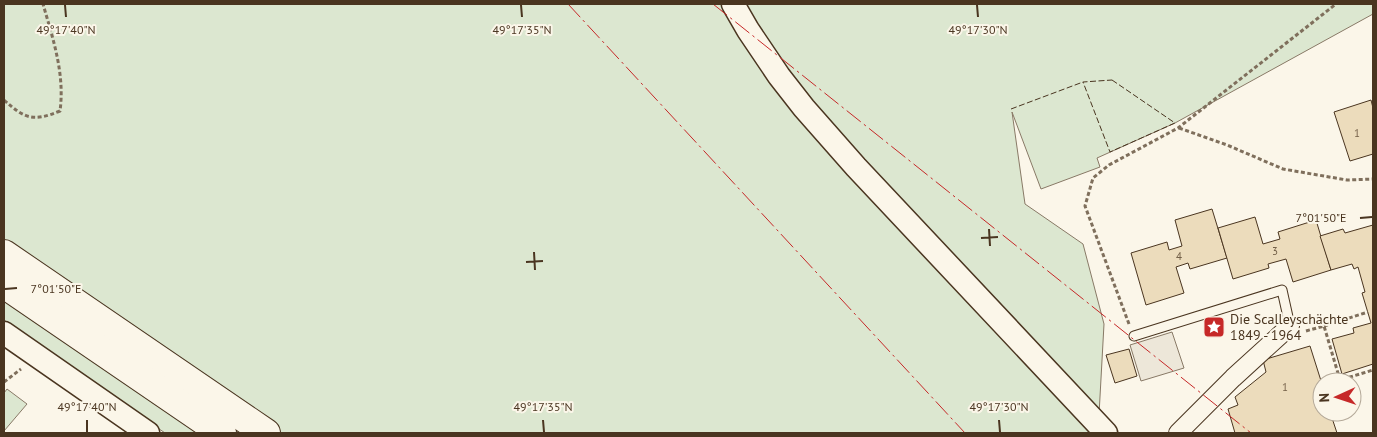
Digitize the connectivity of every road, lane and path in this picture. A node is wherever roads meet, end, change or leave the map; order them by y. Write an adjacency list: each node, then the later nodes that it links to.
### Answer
1 (43, 4): 4 (path)
2 (733, 4): 19 (street)
3 (1336, 4): 5 (path)
4 (4, 100)
5 (1178, 128): 6 (path); 14 (path)
6 (1373, 179)
7 (4, 254): 18 (highway)
8 (4, 284): 17 (highway)
9 (1368, 312): 11 (path)
10 (1290, 326): 14 (lane); 20 (street)
11 (1324, 326)
12 (1326, 332): 15 (path)
13 (4, 333): 16 (street)
14 (1134, 336)
15 (1373, 370)
16 (148, 433)
17 (222, 433)
18 (266, 433)
19 (1106, 433)
20 (1178, 433)

